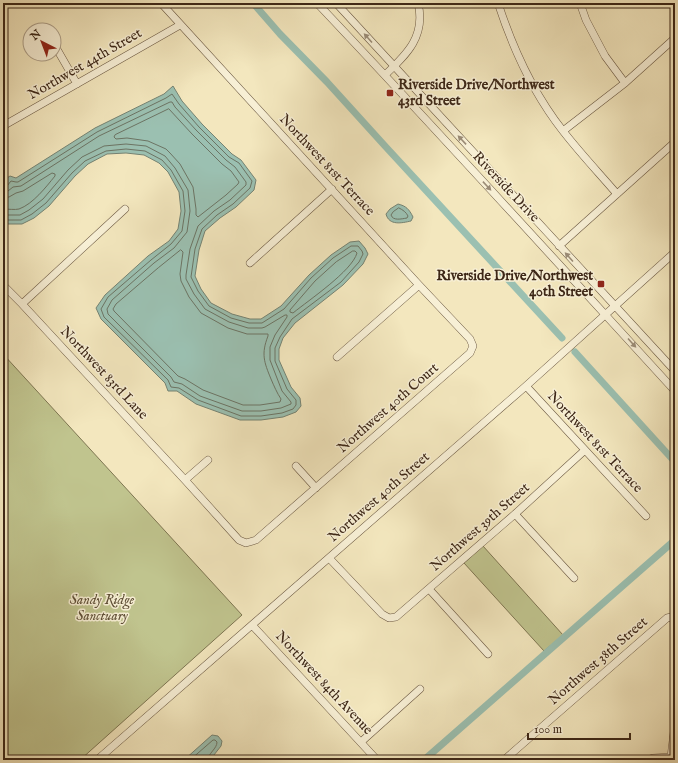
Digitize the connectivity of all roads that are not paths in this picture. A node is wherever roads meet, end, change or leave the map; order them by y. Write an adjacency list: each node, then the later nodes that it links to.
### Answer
1 (161, 3): 7 (street, Northwest 81st Terrace)
2 (317, 3): 11 (street, Riverside Drive)
3 (336, 3): 10 (street, Riverside Drive, one-way to 3)
4 (418, 3): 10 (street)
5 (498, 3): 15 (street)
6 (580, 3): 12 (street)
7 (180, 25): 13 (street, Northwest 44th Street); 17 (street, Northwest 81st Terrace)
8 (675, 38): 12 (street)
9 (62, 58): 13 (street)
10 (394, 67): 11 (street); 20 (street, Riverside Drive, one-way to 10)
11 (385, 75): 27 (street, Riverside Drive, one-way to 27)
12 (625, 83): 15 (street)
13 (77, 84): 14 (street, Northwest 44th Street)
14 (3, 126)
15 (563, 131): 18 (street)
16 (675, 142): 18 (street)
17 (332, 189): 22 (street); 24 (street, Northwest 81st Terrace)
18 (617, 194): 20 (street)
19 (125, 209): 25 (street)
20 (559, 246): 26 (street, Riverside Drive, one-way to 20)
21 (675, 252): 26 (street, Northwest 40th Street)
22 (250, 263)
23 (3, 284): 25 (street, Northwest 83rd Lane)
24 (419, 285): 28 (street, Northwest 81st Terrace); 29 (street)
25 (22, 304): 37 (street, Northwest 83rd Lane)
26 (615, 306): 27 (street, Northwest 40th Street); 30 (street, Riverside Drive)
27 (606, 314): 32 (street, Northwest 40th Street); 33 (street, Riverside Drive, one-way to 33)
28 (473, 346): 38 (street, Northwest 40th Court)
29 (337, 357)
30 (672, 362): 31 (street, Riverside Drive)
31 (675, 371)
32 (526, 386): 34 (street, Northwest 81st Terrace); 42 (street, Northwest 40th Street)
33 (675, 391)
34 (585, 450): 39 (street, Northwest 39th Street); 40 (street, Northwest 81st Terrace)
35 (208, 460): 37 (street)
36 (296, 466): 38 (street)
37 (185, 480): 41 (street, Northwest 83rd Lane)
38 (316, 488): 41 (street, Northwest 40th Court)
39 (515, 514): 43 (street); 44 (street, Northwest 39th Street)
40 (646, 516)
41 (246, 543)
42 (329, 558): 44 (street, Northwest 39th Street); 46 (street, Northwest 40th Street)
43 (574, 578)
44 (429, 589): 47 (street)
45 (675, 616): 54 (street, Northwest 38th Street)
46 (252, 625): 50 (street, Northwest 84th Avenue); 52 (street, Northwest 40th Street)
47 (488, 654)
48 (420, 689): 50 (street)
49 (675, 724): 51 (street)
50 (361, 742): 53 (street, Northwest 84th Avenue)
51 (671, 759): 55 (street)
52 (97, 760)
53 (377, 760)
54 (504, 760)
55 (647, 760)

